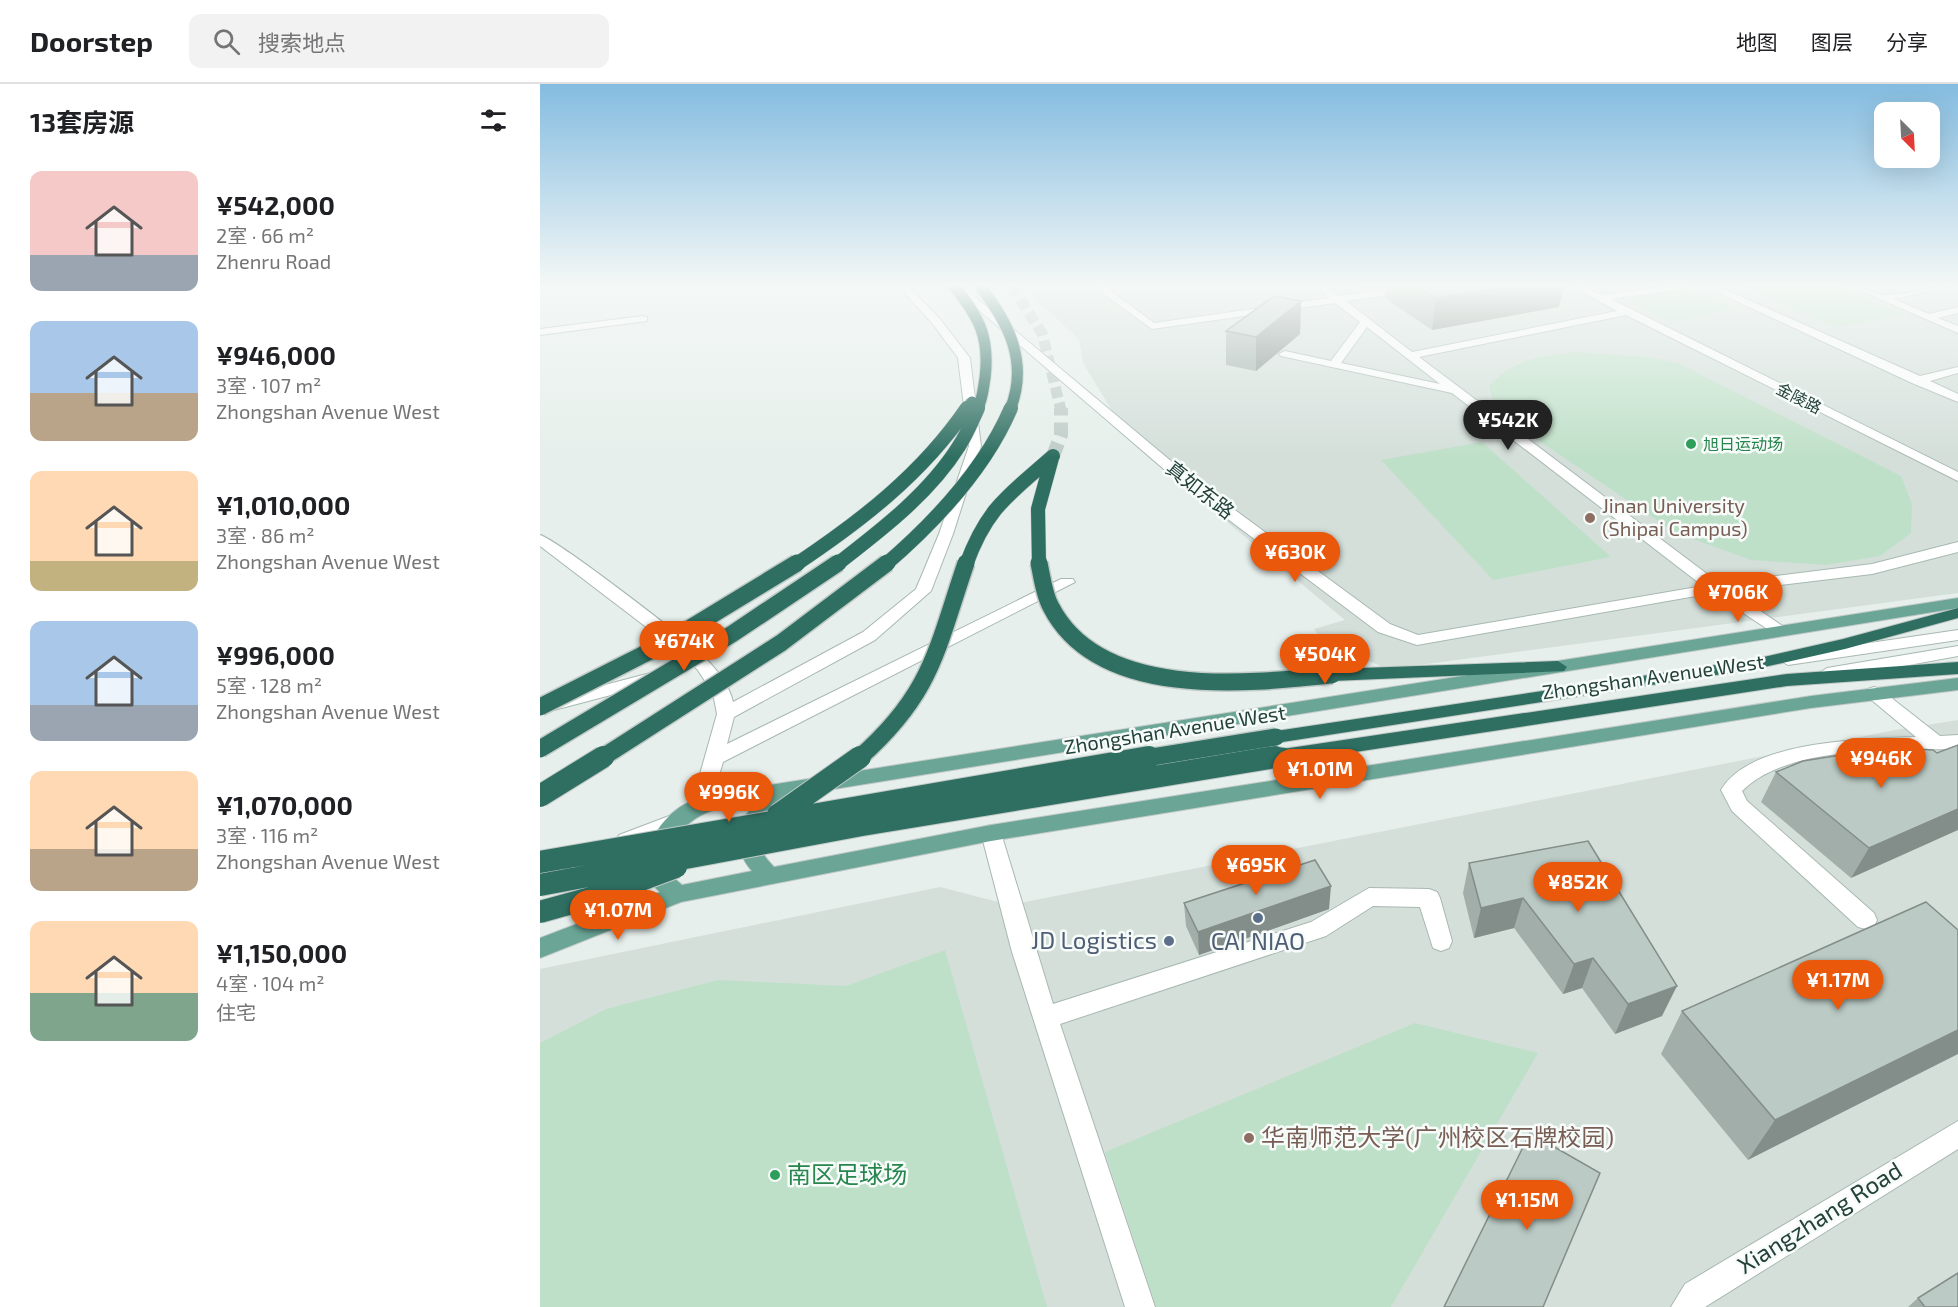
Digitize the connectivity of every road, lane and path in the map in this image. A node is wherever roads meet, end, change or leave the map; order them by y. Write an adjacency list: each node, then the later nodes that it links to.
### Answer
1 (953, 343): 36 (street)
2 (987, 343): 15 (highway, bridge)
3 (1015, 343): 43 (highway, bridge)
4 (1023, 343): 22 (street, 真如东路)
5 (1350, 343): 12 (street)
6 (1397, 343): 11 (street)
7 (1468, 343): 11 (street)
8 (1689, 343): 18 (street, 金陵路)
9 (1833, 343): 14 (street)
10 (1285, 354): 12 (street)
11 (1412, 354): 16 (street)
12 (1334, 364): 16 (street)
13 (1958, 370): 14 (street)
14 (1916, 381): 17 (street)
15 (986, 384): 35 (highway, bridge); 40 (highway, bridge)
16 (1455, 391): 22 (street)
17 (1958, 398)
18 (1958, 477)
19 (540, 538): 29 (street)
20 (1958, 547): 22 (street, 真如东路)
21 (1067, 582): 41 (street)
22 (1716, 588): 25 (street)
23 (1958, 603): 25 (main road)
24 (1958, 613): 28 (highway, Zhongshan Avenue West)
25 (1778, 631): 30 (main road)
26 (1958, 635): 28 (street)
27 (1958, 651): 32 (street)
28 (1755, 664): 39 (highway, Zhongshan Avenue West)
29 (703, 665): 35 (street); 36 (street)
30 (1558, 667): 42 (main road); 53 (highway, bridge)
31 (1958, 668): 32 (highway, Zhongshan Avenue West)
32 (1787, 681): 39 (highway, Zhongshan Avenue West)
33 (1958, 684): 34 (main road)
34 (1874, 693): 38 (street); 46 (main road)
35 (540, 707)
36 (726, 714): 41 (street)
37 (1958, 742): 38 (street)
38 (1936, 743): 54 (street)
39 (1280, 747): 48 (highway, Zhongshan Avenue West, bridge); 51 (highway, Zhongshan Avenue West, bridge)
40 (540, 749)
41 (713, 759): 44 (street)
42 (796, 786): 44 (main road); 50 (main road)
43 (540, 796)
44 (701, 806): 45 (main road)
45 (676, 821): 47 (main road); 49 (street)
46 (991, 834): 50 (main road); 57 (street)
47 (662, 844): 51 (main road); 52 (main road)
48 (540, 862)
49 (540, 873)
50 (770, 876): 52 (main road)
51 (540, 884)
52 (679, 894): 56 (main road)
53 (540, 912)
54 (1866, 920)
55 (1441, 941): 57 (street)
56 (540, 948)
57 (1045, 1018): 59 (street)
58 (1958, 1134): 60 (street, Xiangzhang Road)
59 (1140, 1307)
60 (1686, 1307)

